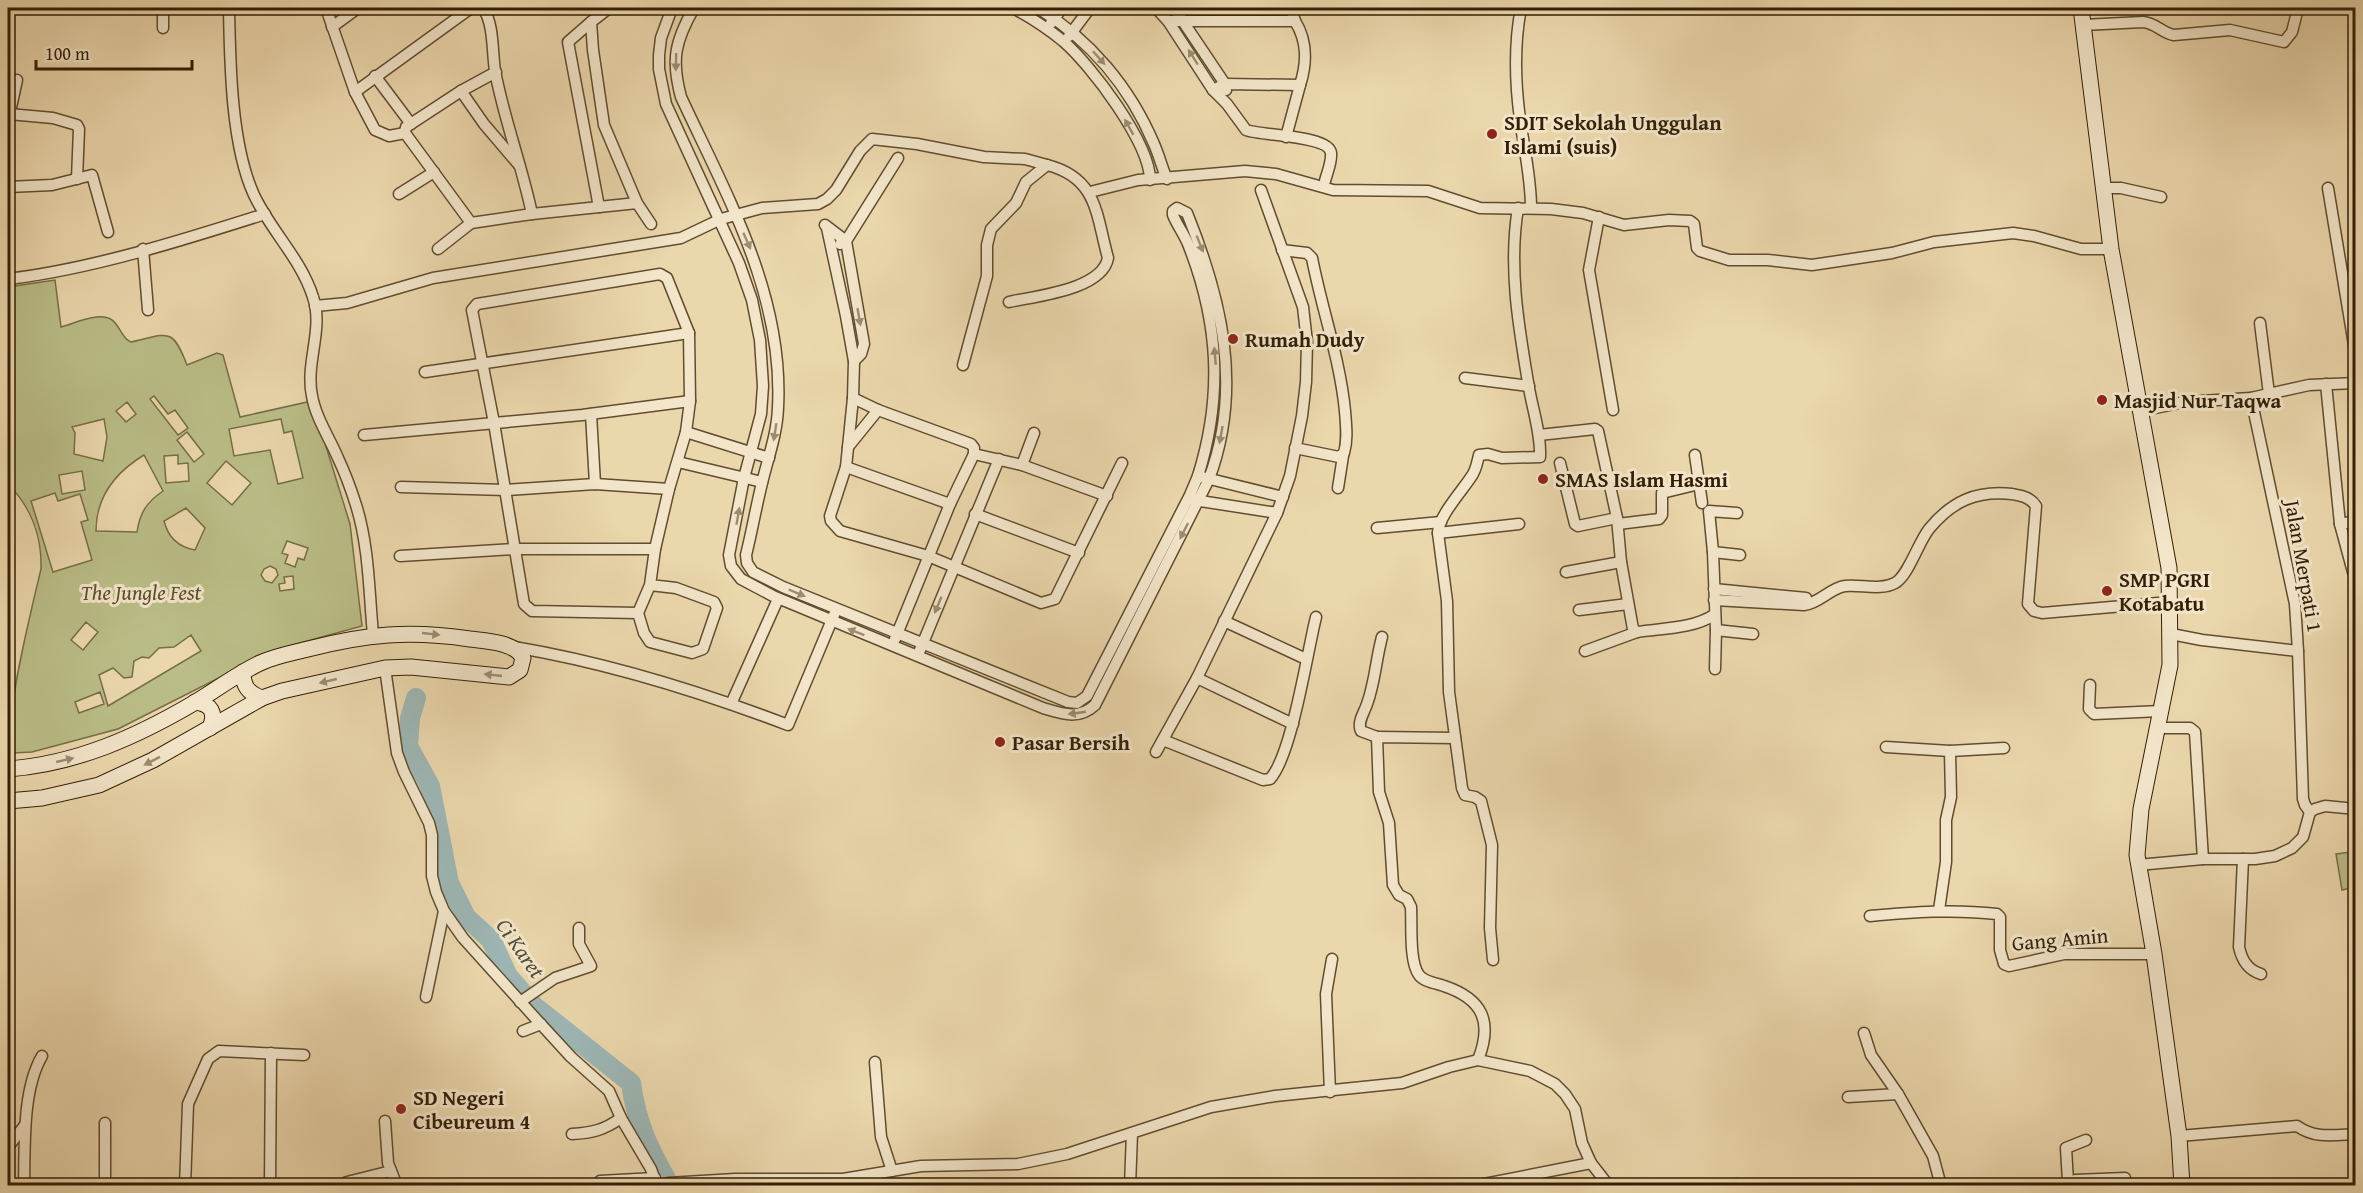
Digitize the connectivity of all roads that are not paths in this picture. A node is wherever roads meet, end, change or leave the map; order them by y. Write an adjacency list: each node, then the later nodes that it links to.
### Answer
1 (163, 8): 28 (street)
2 (229, 8): 66 (street)
3 (326, 8): 27 (street)
4 (358, 8): 27 (street)
5 (471, 8): 33 (street)
6 (609, 8): 24 (street)
7 (672, 8): 25 (street); 70 (street)
8 (694, 8): 25 (street)
9 (1012, 8): 29 (street)
10 (1038, 8): 20 (street)
11 (1062, 8): 20 (street)
12 (1090, 8): 30 (street)
13 (1156, 8): 21 (street)
14 (1174, 8): 22 (street)
15 (1292, 8): 23 (street)
16 (1521, 8): 65 (street)
17 (2081, 8): 26 (main road)
18 (2298, 8): 26 (street)
19 (487, 9): 32 (street)
20 (1054, 18): 29 (street); 30 (street)
21 (1168, 21): 22 (street); 38 (street, one-way to 21)
22 (1184, 21): 23 (street); 35 (street)
23 (1295, 21): 36 (street)
24 (591, 22): 42 (street); 44 (street)
25 (684, 24): 68 (street, one-way to 68)
26 (2083, 24): 56 (main road)
27 (332, 27): 39 (street)
28 (164, 28)
29 (1047, 28): 31 (street)
30 (1072, 31): 31 (street); 49 (street, one-way to 49)
31 (1065, 43): 51 (street, one-way to 31)
32 (496, 72): 37 (street); 48 (street)
33 (375, 76): 39 (street); 43 (street)
34 (17, 80): 41 (street)
35 (1226, 84): 36 (street); 38 (street); 40 (street)
36 (1300, 85): 45 (street)
37 (461, 90): 43 (street); 48 (street)
38 (1214, 90): 40 (street)
39 (355, 92): 43 (street)
40 (1227, 104): 45 (street)
41 (8, 118): 52 (street)
42 (604, 125): 44 (street); 62 (street)
43 (408, 128): 50 (street)
44 (585, 128): 63 (street)
45 (1286, 137): 54 (street)
46 (898, 158): 74 (street)
47 (1047, 165): 59 (street); 68 (street); 91 (street)
48 (521, 167): 67 (street)
49 (1162, 167): 51 (street); 53 (street)
50 (434, 172): 60 (street); 71 (street)
51 (1150, 175): 53 (street); 59 (street)
52 (77, 179): 55 (street); 73 (street)
53 (1167, 179): 64 (street)
54 (1325, 182)
55 (8, 187)
56 (2103, 188): 61 (street); 77 (main road)
57 (2328, 188): 88 (street)
58 (1261, 190): 79 (street)
59 (1090, 192): 83 (street)
60 (399, 194)
61 (2161, 197)
62 (637, 203): 63 (street); 72 (street)
63 (599, 207): 67 (street)
64 (1518, 208): 65 (street); 96 (street)
65 (1531, 208): 69 (street)
66 (265, 214): 75 (street); 84 (street)
67 (532, 214): 71 (street)
68 (735, 214): 70 (street); 116 (street, one-way to 116)
69 (1599, 217): 77 (street); 102 (street)
70 (721, 219): 84 (street); 112 (street)
71 (471, 223): 76 (street)
72 (651, 224)
73 (108, 232)
74 (846, 241): 78 (street); 78 (street); 81 (street)
75 (143, 249): 80 (street); 85 (street)
76 (438, 249)
77 (2111, 249): 103 (main road)
78 (831, 250): 82 (street)
79 (1282, 250): 111 (street); 115 (street)
80 (8, 279)
81 (855, 292): 82 (street); 89 (street, one-way to 89)
82 (842, 295): 89 (street)
83 (1009, 302)
84 (315, 306): 175 (street)
85 (148, 310)
86 (2260, 323): 97 (street)
87 (689, 333): 90 (street); 90 (street); 100 (street)
88 (2355, 357)
89 (854, 361): 98 (street)
90 (483, 364): 92 (street); 105 (street)
91 (963, 365)
92 (424, 372)
93 (1465, 378): 96 (street)
94 (2355, 383): 95 (street)
95 (2326, 384): 97 (street); 143 (street)
96 (1529, 386): 109 (street)
97 (2269, 394): 99 (street)
98 (853, 398): 101 (street); 110 (street)
99 (2251, 398): 103 (street); 181 (street, Jalan Merpati 1)
100 (690, 401): 104 (street); 106 (street)
101 (878, 410): 110 (street); 113 (street)
102 (1613, 410)
103 (2141, 411): 161 (main road)
104 (591, 414): 105 (street); 126 (street)
105 (494, 423): 108 (street); 131 (street)
106 (686, 432): 112 (street); 118 (street)
107 (1034, 433): 121 (street)
108 (364, 435)
109 (1539, 435): 140 (street); 145 (street)
110 (847, 448): 122 (street)
111 (1295, 448): 115 (street); 133 (street)
112 (751, 453): 116 (street); 124 (street)
113 (974, 454): 117 (street); 136 (street)
114 (1695, 455): 127 (street)
115 (1342, 456): 129 (street)
116 (769, 458): 125 (street)
117 (999, 459): 121 (street); 139 (street)
118 (678, 462): 124 (street); 130 (street)
119 (1560, 462): 140 (street)
120 (1122, 463): 132 (street)
121 (1022, 465): 132 (street)
122 (846, 467): 136 (street); 152 (street)
123 (1204, 477): 123 (street, one-way to 123); 133 (street); 134 (street)
124 (744, 478): 125 (street); 160 (street, one-way to 124)
125 (762, 482): 163 (street, one-way to 163)
126 (595, 484): 130 (street); 131 (street)
127 (1699, 484): 135 (street); 140 (street)
128 (401, 487): 131 (street)
129 (1338, 488)
130 (669, 489): 147 (street)
131 (506, 490): 146 (street)
132 (1107, 496): 149 (street)
133 (1283, 497): 137 (street)
134 (1193, 500): 137 (street); 177 (street); 183 (street, one-way to 183)
135 (1702, 503)
136 (950, 504): 152 (street)
137 (1277, 513): 168 (street)
138 (1737, 513): 148 (street)
139 (975, 514): 149 (street); 154 (street)
140 (1618, 521): 153 (street)
141 (2355, 521): 143 (street)
142 (1519, 524): 145 (street)
143 (2340, 524): 156 (street)
144 (1377, 528): 145 (street)
145 (1439, 528): 199 (street)
146 (515, 549): 147 (street); 151 (street); 165 (street)
147 (655, 549): 157 (street)
148 (1713, 552): 150 (street); 158 (street)
149 (1079, 553): 154 (street)
150 (1740, 555)
151 (400, 556)
152 (928, 556): 154 (street); 172 (street)
153 (1621, 562): 155 (street); 162 (street)
154 (954, 567): 177 (street, one-way to 177)
155 (1566, 572)
156 (2355, 574)
157 (650, 585): 165 (street); 165 (street)
158 (1714, 595): 159 (street); 161 (street); 166 (street)
159 (1806, 598)
160 (778, 599): 169 (street); 193 (street)
161 (2170, 602): 174 (main road)
162 (1628, 604): 164 (street); 171 (street)
163 (836, 610): 169 (street); 172 (street)
164 (1579, 610)
165 (638, 613)
166 (1714, 615): 170 (street); 171 (street)
167 (1316, 617): 184 (street)
168 (1224, 621): 184 (street); 189 (street)
169 (831, 622): 178 (street, one-way to 169); 193 (street)
170 (1716, 630): 173 (street); 187 (street)
171 (1637, 632): 180 (street)
172 (897, 634): 177 (street); 178 (street)
173 (1753, 634)
174 (2171, 634): 181 (street); 194 (main road)
175 (373, 635): 179 (main road, one-way to 179); 188 (main road)
176 (1382, 637): 198 (street)
177 (921, 644): 183 (street)
178 (892, 646): 183 (street)
179 (511, 647): 182 (street); 185 (main road)
180 (1586, 651)
181 (2298, 651): 208 (street, Jalan Merpati 1)
182 (544, 652): 185 (street); 193 (street)
183 (917, 657)
184 (1306, 659): 195 (street)
185 (523, 664): 186 (main road, one-way to 186)
186 (385, 668): 191 (main road, one-way to 191); 213 (street)
187 (1715, 669)
188 (243, 672): 191 (main road); 192 (main road)
189 (1197, 678): 195 (street); 200 (street)
190 (2090, 686): 194 (street)
191 (262, 698): 196 (main road)
192 (195, 702): 196 (main road); 205 (main road, one-way to 192)
193 (731, 704)
194 (2161, 711): 197 (main road)
195 (1293, 724): 200 (street)
196 (210, 728): 206 (main road, one-way to 206)
197 (2157, 728): 209 (street); 211 (main road)
198 (1377, 737): 199 (street); 228 (street)
199 (1455, 738): 218 (street)
200 (1163, 740): 204 (street)
201 (1886, 747): 203 (street)
202 (2004, 748): 203 (street)
203 (1950, 751): 212 (street)
204 (1156, 752)
205 (8, 769)
206 (8, 801)
207 (2355, 809): 208 (street)
208 (2310, 812): 210 (street)
209 (2203, 859): 210 (street); 211 (street)
210 (2243, 859): 219 (street)
211 (2138, 865): 216 (main road)
212 (1939, 910): 214 (street, Gang Amin); 216 (street, Gang Amin)
213 (444, 911): 220 (street); 221 (street)
214 (1870, 915)
215 (579, 928): 221 (street)
216 (2154, 954): 240 (main road)
217 (1332, 959): 230 (street)
218 (1493, 960)
219 (2261, 974)
220 (426, 997)
221 (526, 998): 222 (street)
222 (541, 1024): 223 (street); 233 (street)
223 (523, 1031)
224 (1864, 1033): 231 (street)
225 (272, 1053): 226 (street); 253 (street); 254 (street)
226 (304, 1055)
227 (42, 1056): 236 (street)
228 (1478, 1060): 230 (street); 243 (street)
229 (875, 1062): 244 (street)
230 (1330, 1092): 237 (street)
231 (1898, 1094): 232 (street); 260 (street)
232 (1848, 1097)
233 (621, 1118): 238 (street); 249 (street)
234 (385, 1121): 245 (street)
235 (105, 1123): 252 (street)
236 (25, 1125): 242 (street); 251 (street)
237 (1132, 1132): 244 (street); 257 (street)
238 (572, 1134)
239 (2355, 1134): 240 (street)
240 (2179, 1136): 261 (main road)
241 (2086, 1140): 250 (street)
242 (8, 1147)
243 (1591, 1163): 258 (street); 259 (street)
244 (892, 1171): 247 (street)
245 (391, 1172): 255 (street); 256 (street)
246 (2125, 1178): 250 (street)
247 (858, 1180): 249 (street)
248 (600, 1181): 249 (street)
249 (662, 1183)
250 (2065, 1184)
251 (24, 1185)
252 (105, 1185)
253 (185, 1185)
254 (270, 1185)
255 (340, 1185)
256 (397, 1185)
257 (1130, 1185)
258 (1474, 1185)
259 (1609, 1185)
260 (1941, 1185)
261 (2182, 1185)

